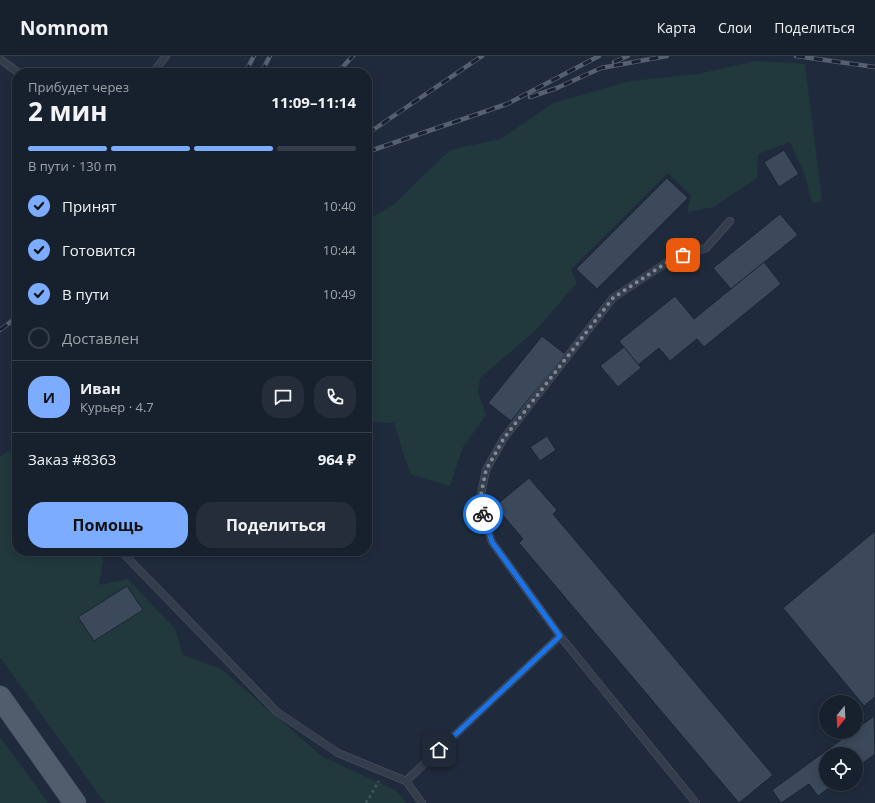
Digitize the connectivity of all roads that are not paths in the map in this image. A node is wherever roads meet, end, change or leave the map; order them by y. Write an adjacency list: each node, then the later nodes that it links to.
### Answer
1 (166, 56): 4 (lane)
2 (0, 59): 3 (lane)
3 (13, 68)
4 (157, 68)
5 (730, 221): 7 (lane)
6 (126, 556): 9 (lane)
7 (560, 636): 9 (lane); 12 (lane)
8 (0, 697): 10 (main road)
9 (406, 781): 11 (lane)
10 (75, 803)
11 (422, 803)
12 (696, 803)

